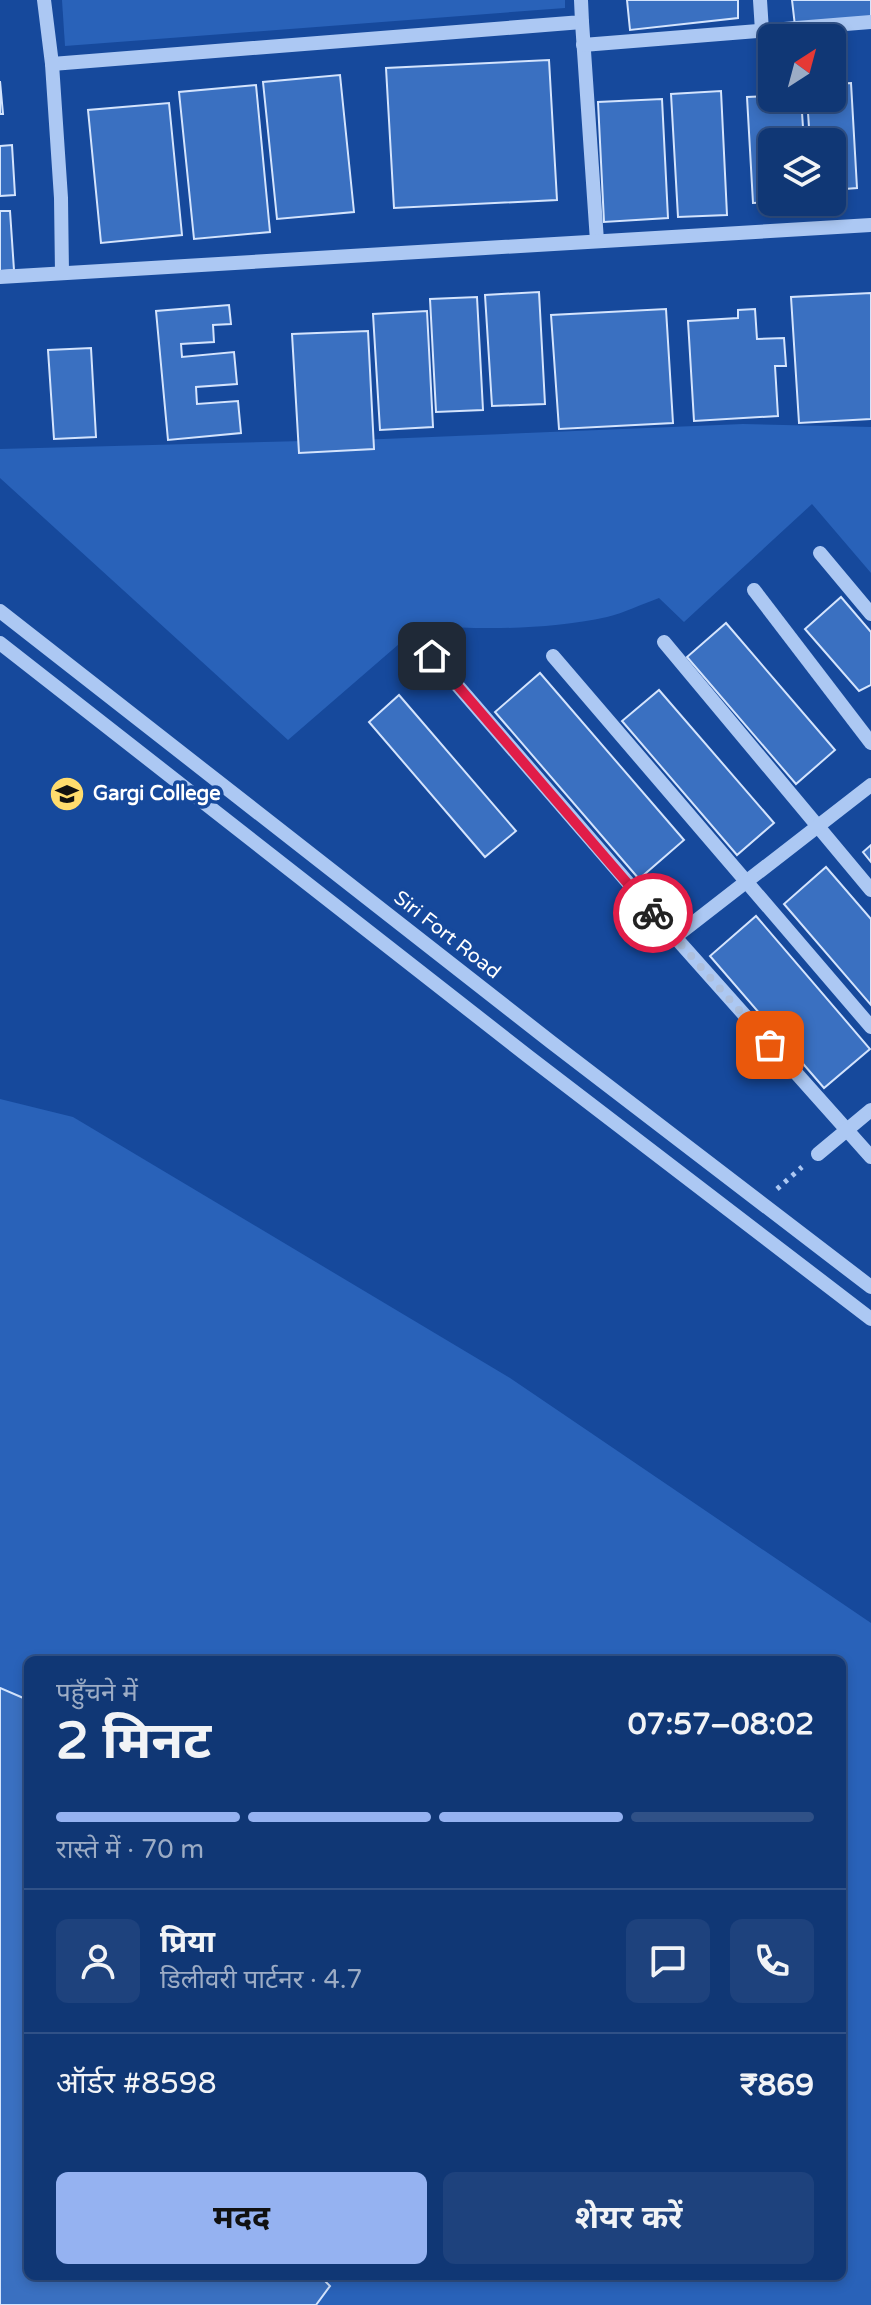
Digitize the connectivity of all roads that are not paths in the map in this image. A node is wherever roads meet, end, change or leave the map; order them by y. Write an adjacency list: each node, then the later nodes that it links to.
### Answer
1 (44, 0): 10 (street)
2 (581, 0): 4 (street)
3 (760, 0): 6 (street)
4 (582, 22): 9 (street); 10 (street)
5 (871, 22): 7 (street)
6 (762, 24)
7 (846, 24)
8 (758, 31): 9 (street)
9 (583, 45): 12 (street)
10 (52, 64): 13 (street)
11 (871, 225): 12 (street)
12 (597, 241): 13 (street)
13 (62, 273): 14 (street)
14 (0, 277)
15 (820, 553): 18 (street)
16 (754, 590): 23 (street)
17 (0, 611): 34 (street, Siri Fort Road)
18 (871, 614)
19 (664, 642): 25 (street)
20 (0, 643): 35 (street)
21 (432, 656): 28 (street)
22 (553, 656): 26 (street)
23 (871, 743)
24 (871, 785): 25 (street)
25 (819, 826): 26 (street); 27 (street)
26 (747, 881): 28 (street); 29 (street)
27 (871, 890)
28 (675, 937): 31 (street)
29 (871, 1027)
30 (871, 1110): 31 (street)
31 (846, 1130): 32 (street); 33 (street)
32 (818, 1154)
33 (871, 1157)
34 (871, 1287)
35 (871, 1319)

